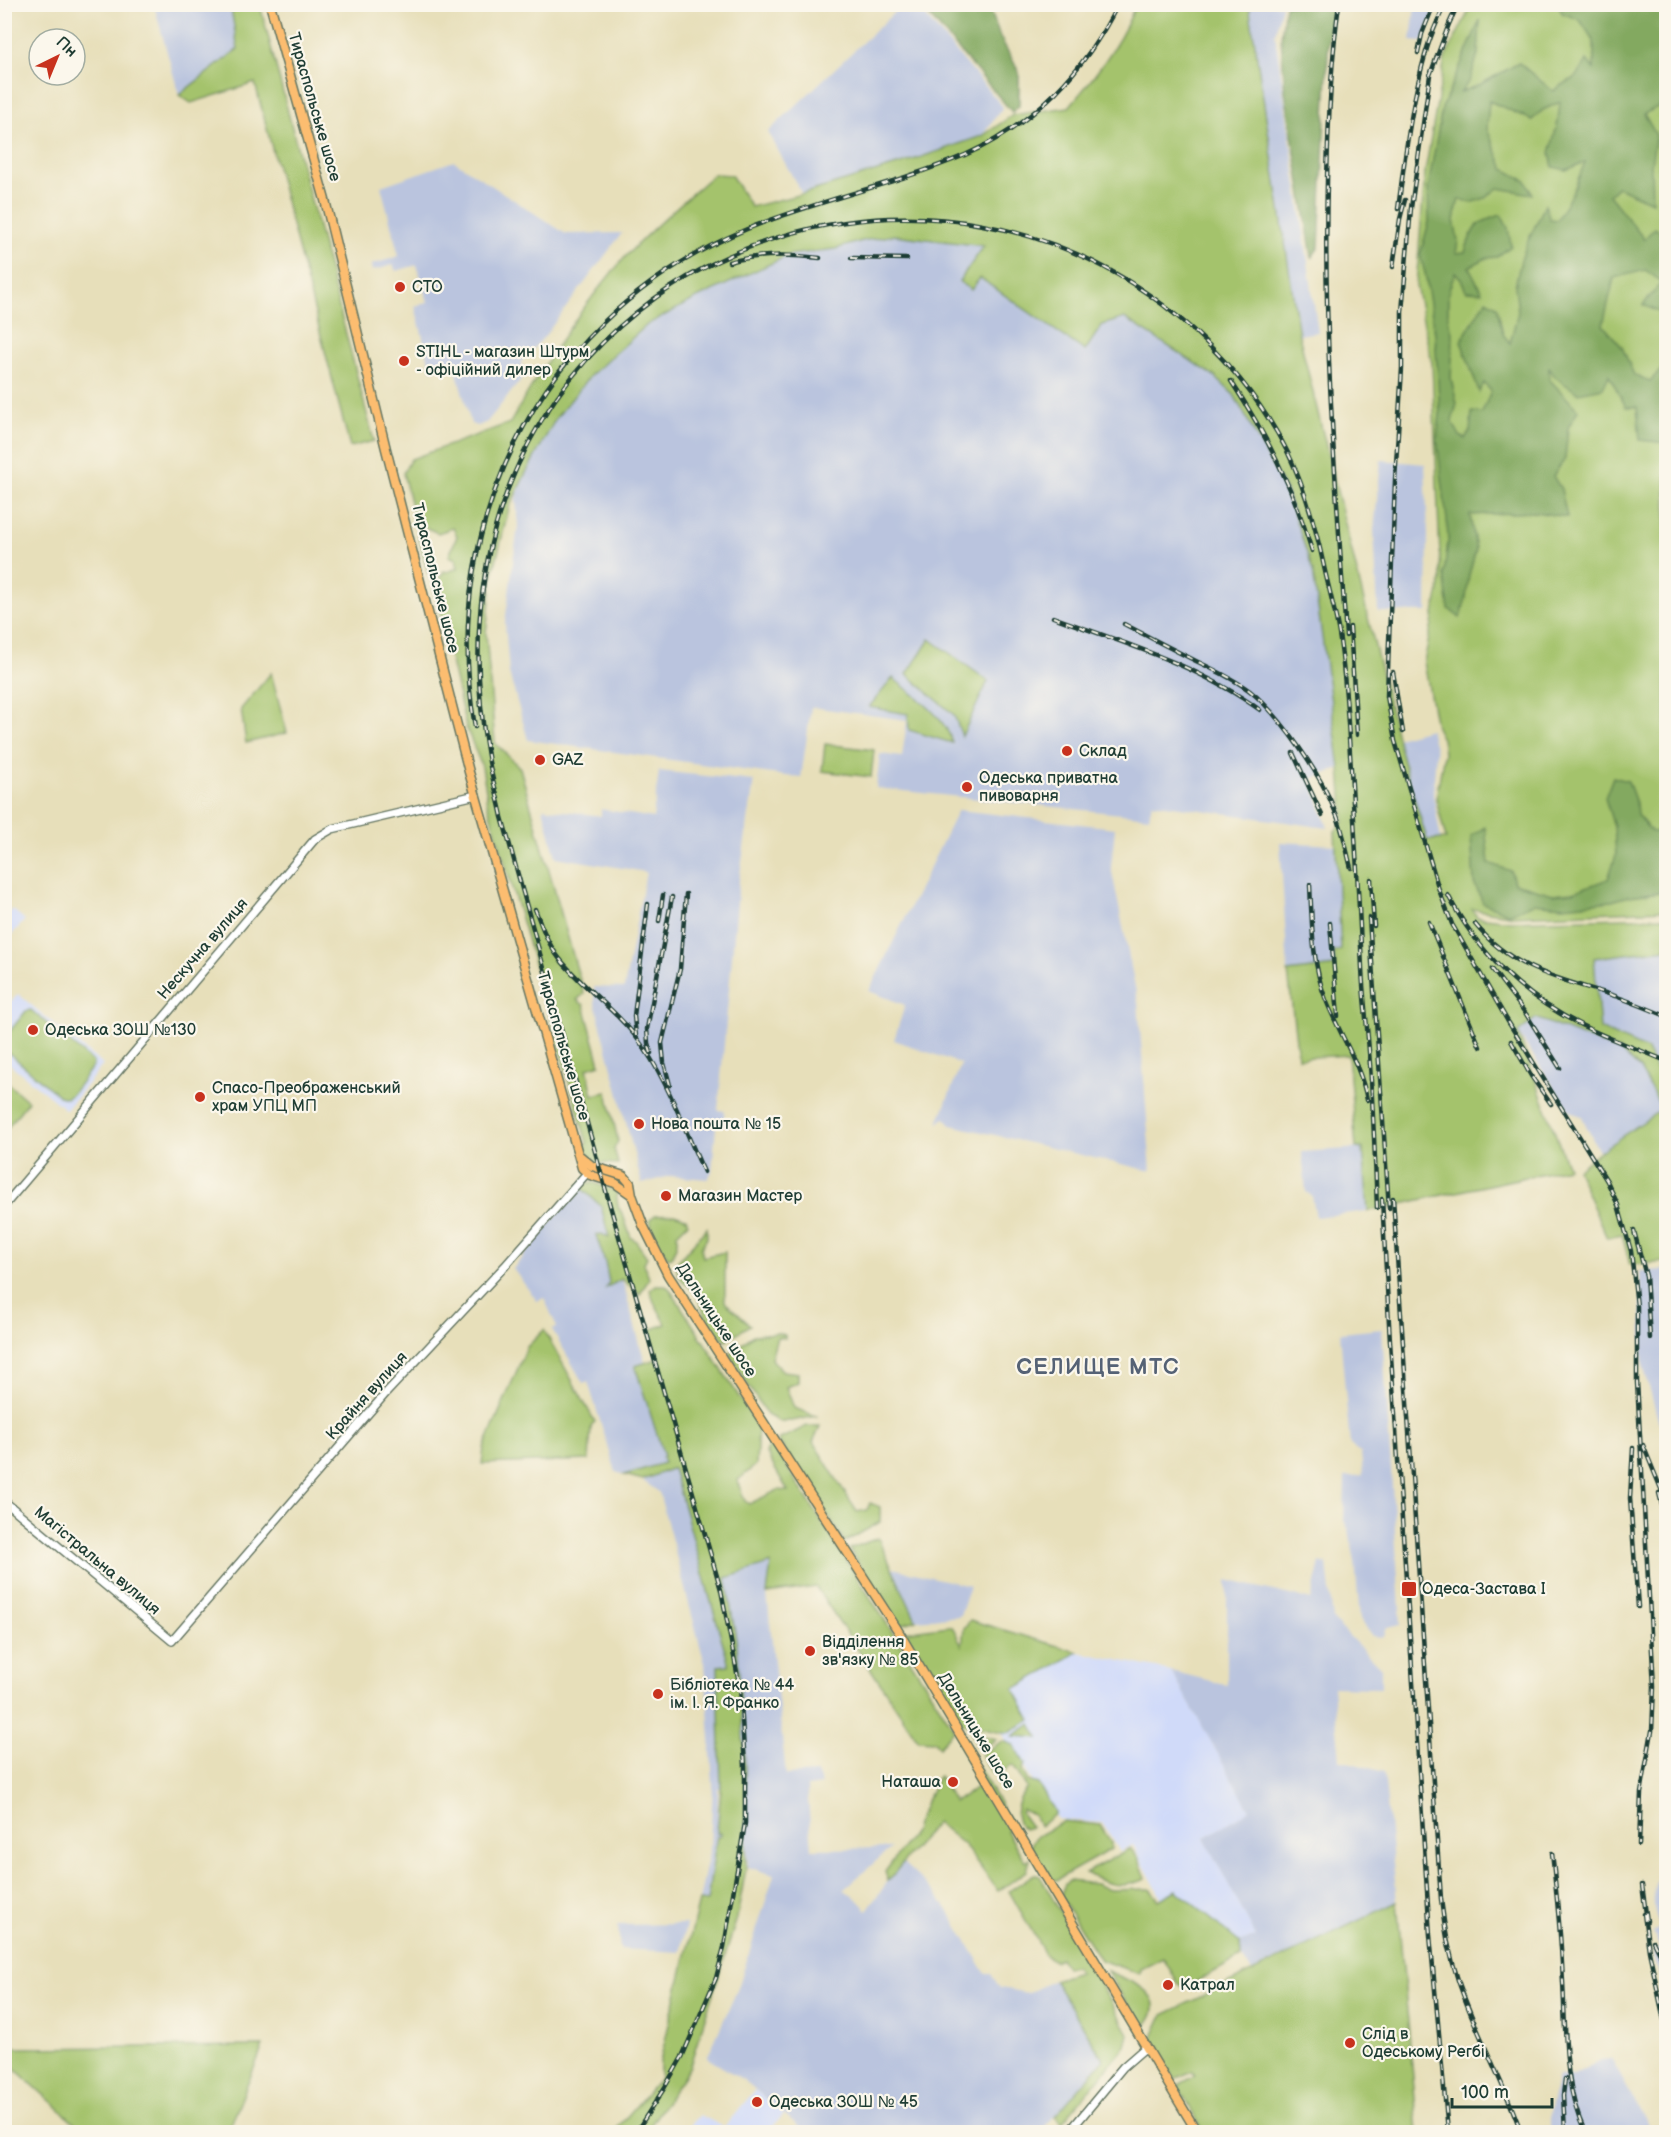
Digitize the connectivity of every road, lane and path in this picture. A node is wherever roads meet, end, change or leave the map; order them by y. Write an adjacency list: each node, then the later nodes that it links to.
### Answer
1 (270, 4): 2 (main road, Тираспольське шосе)
2 (476, 795): 3 (main road, Тираспольське шосе); 4 (street, Нескучна вулиця)
3 (590, 1169): 6 (street, Крайня вулиця); 7 (main road, Дальницьке шосе)
4 (4, 1206)
5 (4, 1502): 6 (street, Магістральна вулиця)
6 (172, 1641)
7 (1146, 2047): 8 (street); 9 (main road, Дальницьке шосе)
8 (1069, 2133)
9 (1197, 2133)

